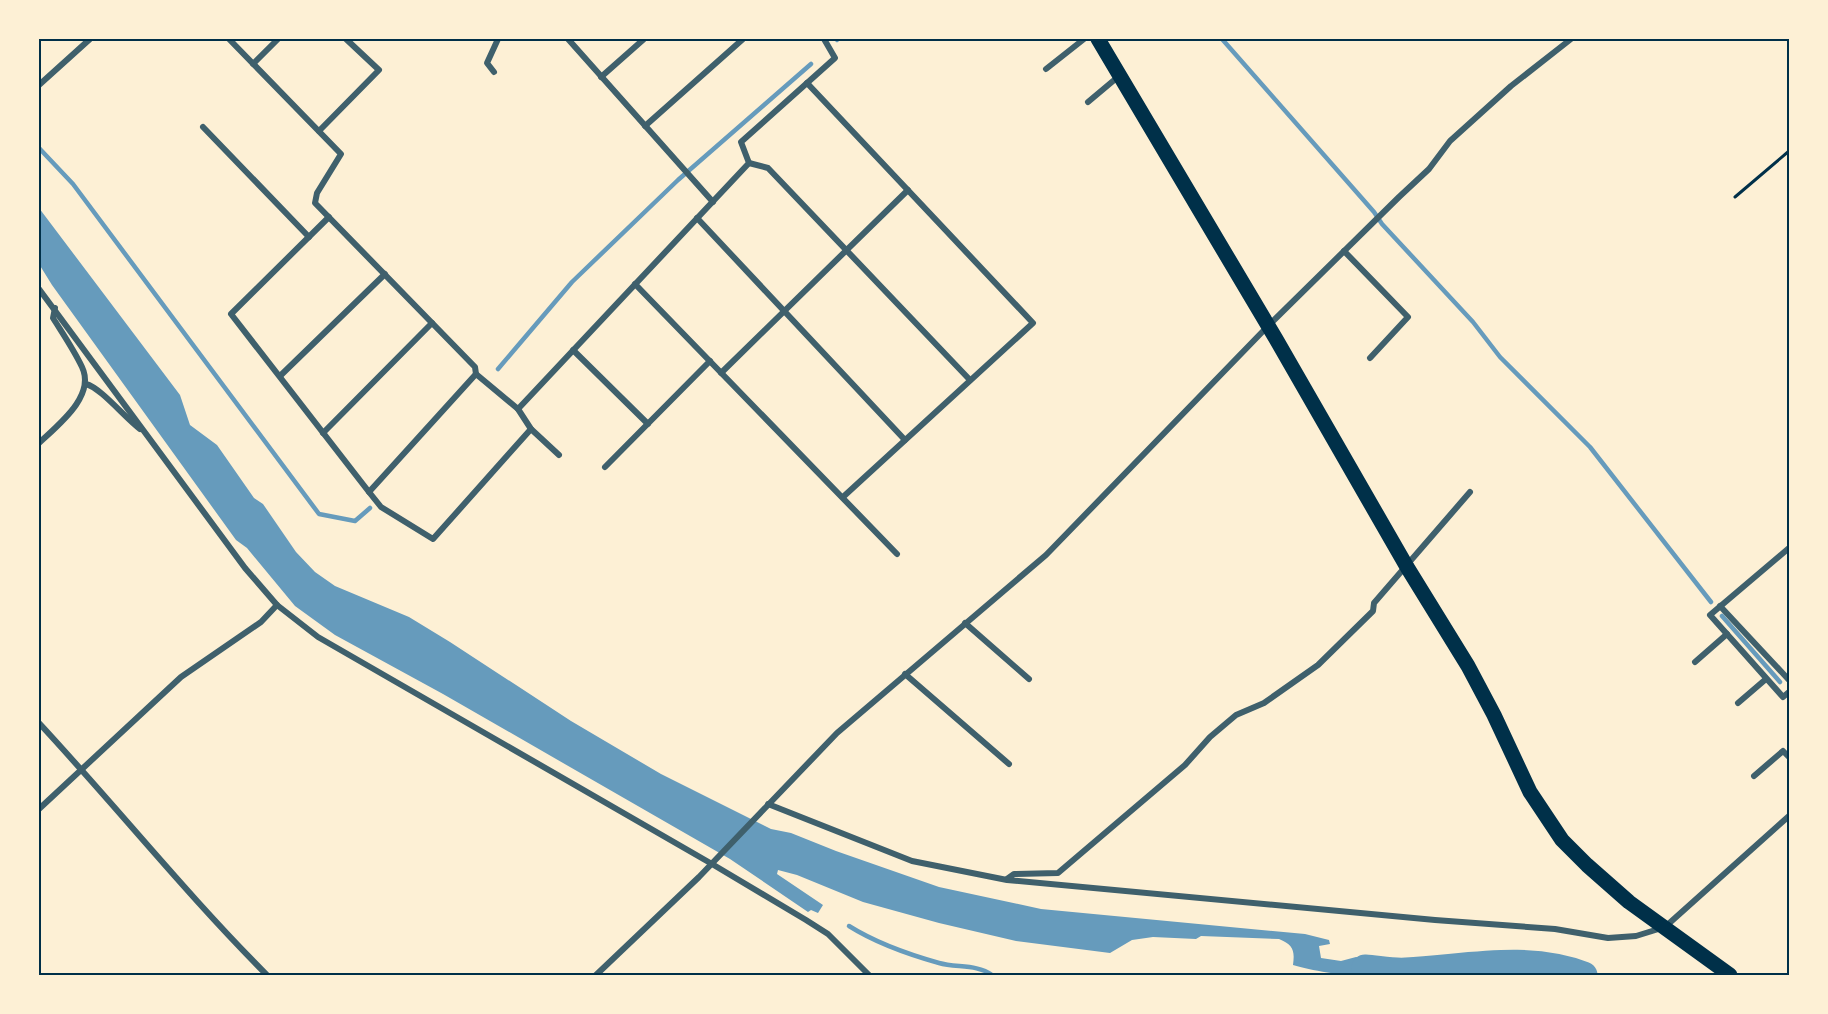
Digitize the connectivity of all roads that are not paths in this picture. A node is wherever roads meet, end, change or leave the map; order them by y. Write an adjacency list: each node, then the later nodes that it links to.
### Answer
1 (90, 39): 19 (street)
2 (229, 39): 13 (street)
3 (278, 39): 13 (street)
4 (346, 39): 23 (street)
5 (498, 39): 15 (street)
6 (568, 39): 17 (street)
7 (644, 39): 17 (street)
8 (743, 39): 21 (street)
9 (824, 39): 18 (street)
10 (1084, 39): 14 (street)
11 (1098, 39): 16 (main road)
12 (1571, 39): 31 (street)
13 (253, 64): 23 (street)
14 (1046, 69)
15 (494, 72)
16 (1120, 75): 20 (street); 38 (main road)
17 (601, 77): 21 (street)
18 (807, 83): 24 (street); 25 (street)
19 (39, 85)
20 (1088, 102)
21 (645, 126): 26 (street)
22 (203, 127): 29 (street)
23 (319, 132): 27 (street)
24 (749, 163): 26 (street); 30 (street)
25 (908, 190): 30 (street); 45 (street)
26 (712, 202): 28 (street)
27 (329, 217): 29 (street); 32 (street)
28 (697, 218): 33 (street); 36 (street)
29 (309, 237): 44 (street)
30 (847, 250): 36 (street); 45 (street)
31 (1344, 251): 38 (street); 40 (street)
32 (385, 274): 37 (street); 44 (street)
33 (635, 284): 39 (street); 41 (street)
34 (39, 289): 35 (street)
35 (55, 308): 46 (street); 51 (street)
36 (785, 312): 42 (street); 52 (street)
37 (432, 322): 43 (street); 50 (street)
38 (1268, 326): 61 (main road); 64 (street)
39 (573, 350): 47 (street); 48 (street)
40 (1370, 358)
41 (710, 361): 42 (street); 48 (street)
42 (721, 373): 58 (street)
43 (476, 374): 47 (street); 56 (street)
44 (280, 376): 50 (street)
45 (970, 380): 52 (street)
46 (86, 384): 51 (street); 53 (street)
47 (518, 409): 49 (street)
48 (648, 424): 55 (street)
49 (531, 429): 54 (street); 56 (street)
50 (323, 433): 56 (street)
51 (148, 435): 62 (street)
52 (905, 440): 58 (street)
53 (39, 443)
54 (559, 455)
55 (605, 467)
56 (369, 492)
57 (1470, 492): 61 (street)
58 (843, 497): 60 (street)
59 (1789, 549): 63 (street)
60 (897, 554)
61 (1407, 567): 82 (street); 83 (main road)
62 (277, 605): 76 (street); 81 (street)
63 (1720, 606): 65 (street); 70 (street)
64 (965, 623): 67 (street); 68 (street)
65 (1727, 634): 66 (street); 69 (street)
66 (1695, 662)
67 (905, 674): 75 (street); 78 (street)
68 (1029, 679)
69 (1766, 679): 71 (street); 72 (street)
70 (1789, 680)
71 (1789, 692)
72 (1738, 703)
73 (39, 723): 76 (street)
74 (1789, 757): 77 (street)
75 (1009, 764)
76 (81, 769): 79 (street); 84 (street)
77 (1754, 776)
78 (768, 804): 81 (street); 82 (street)
79 (39, 809)
80 (1789, 816): 83 (street)
81 (715, 861): 85 (street); 86 (street)
82 (1007, 880): 83 (street)
83 (1665, 927): 87 (main road)
84 (267, 975)
85 (596, 975)
86 (869, 975)
87 (1730, 975)

